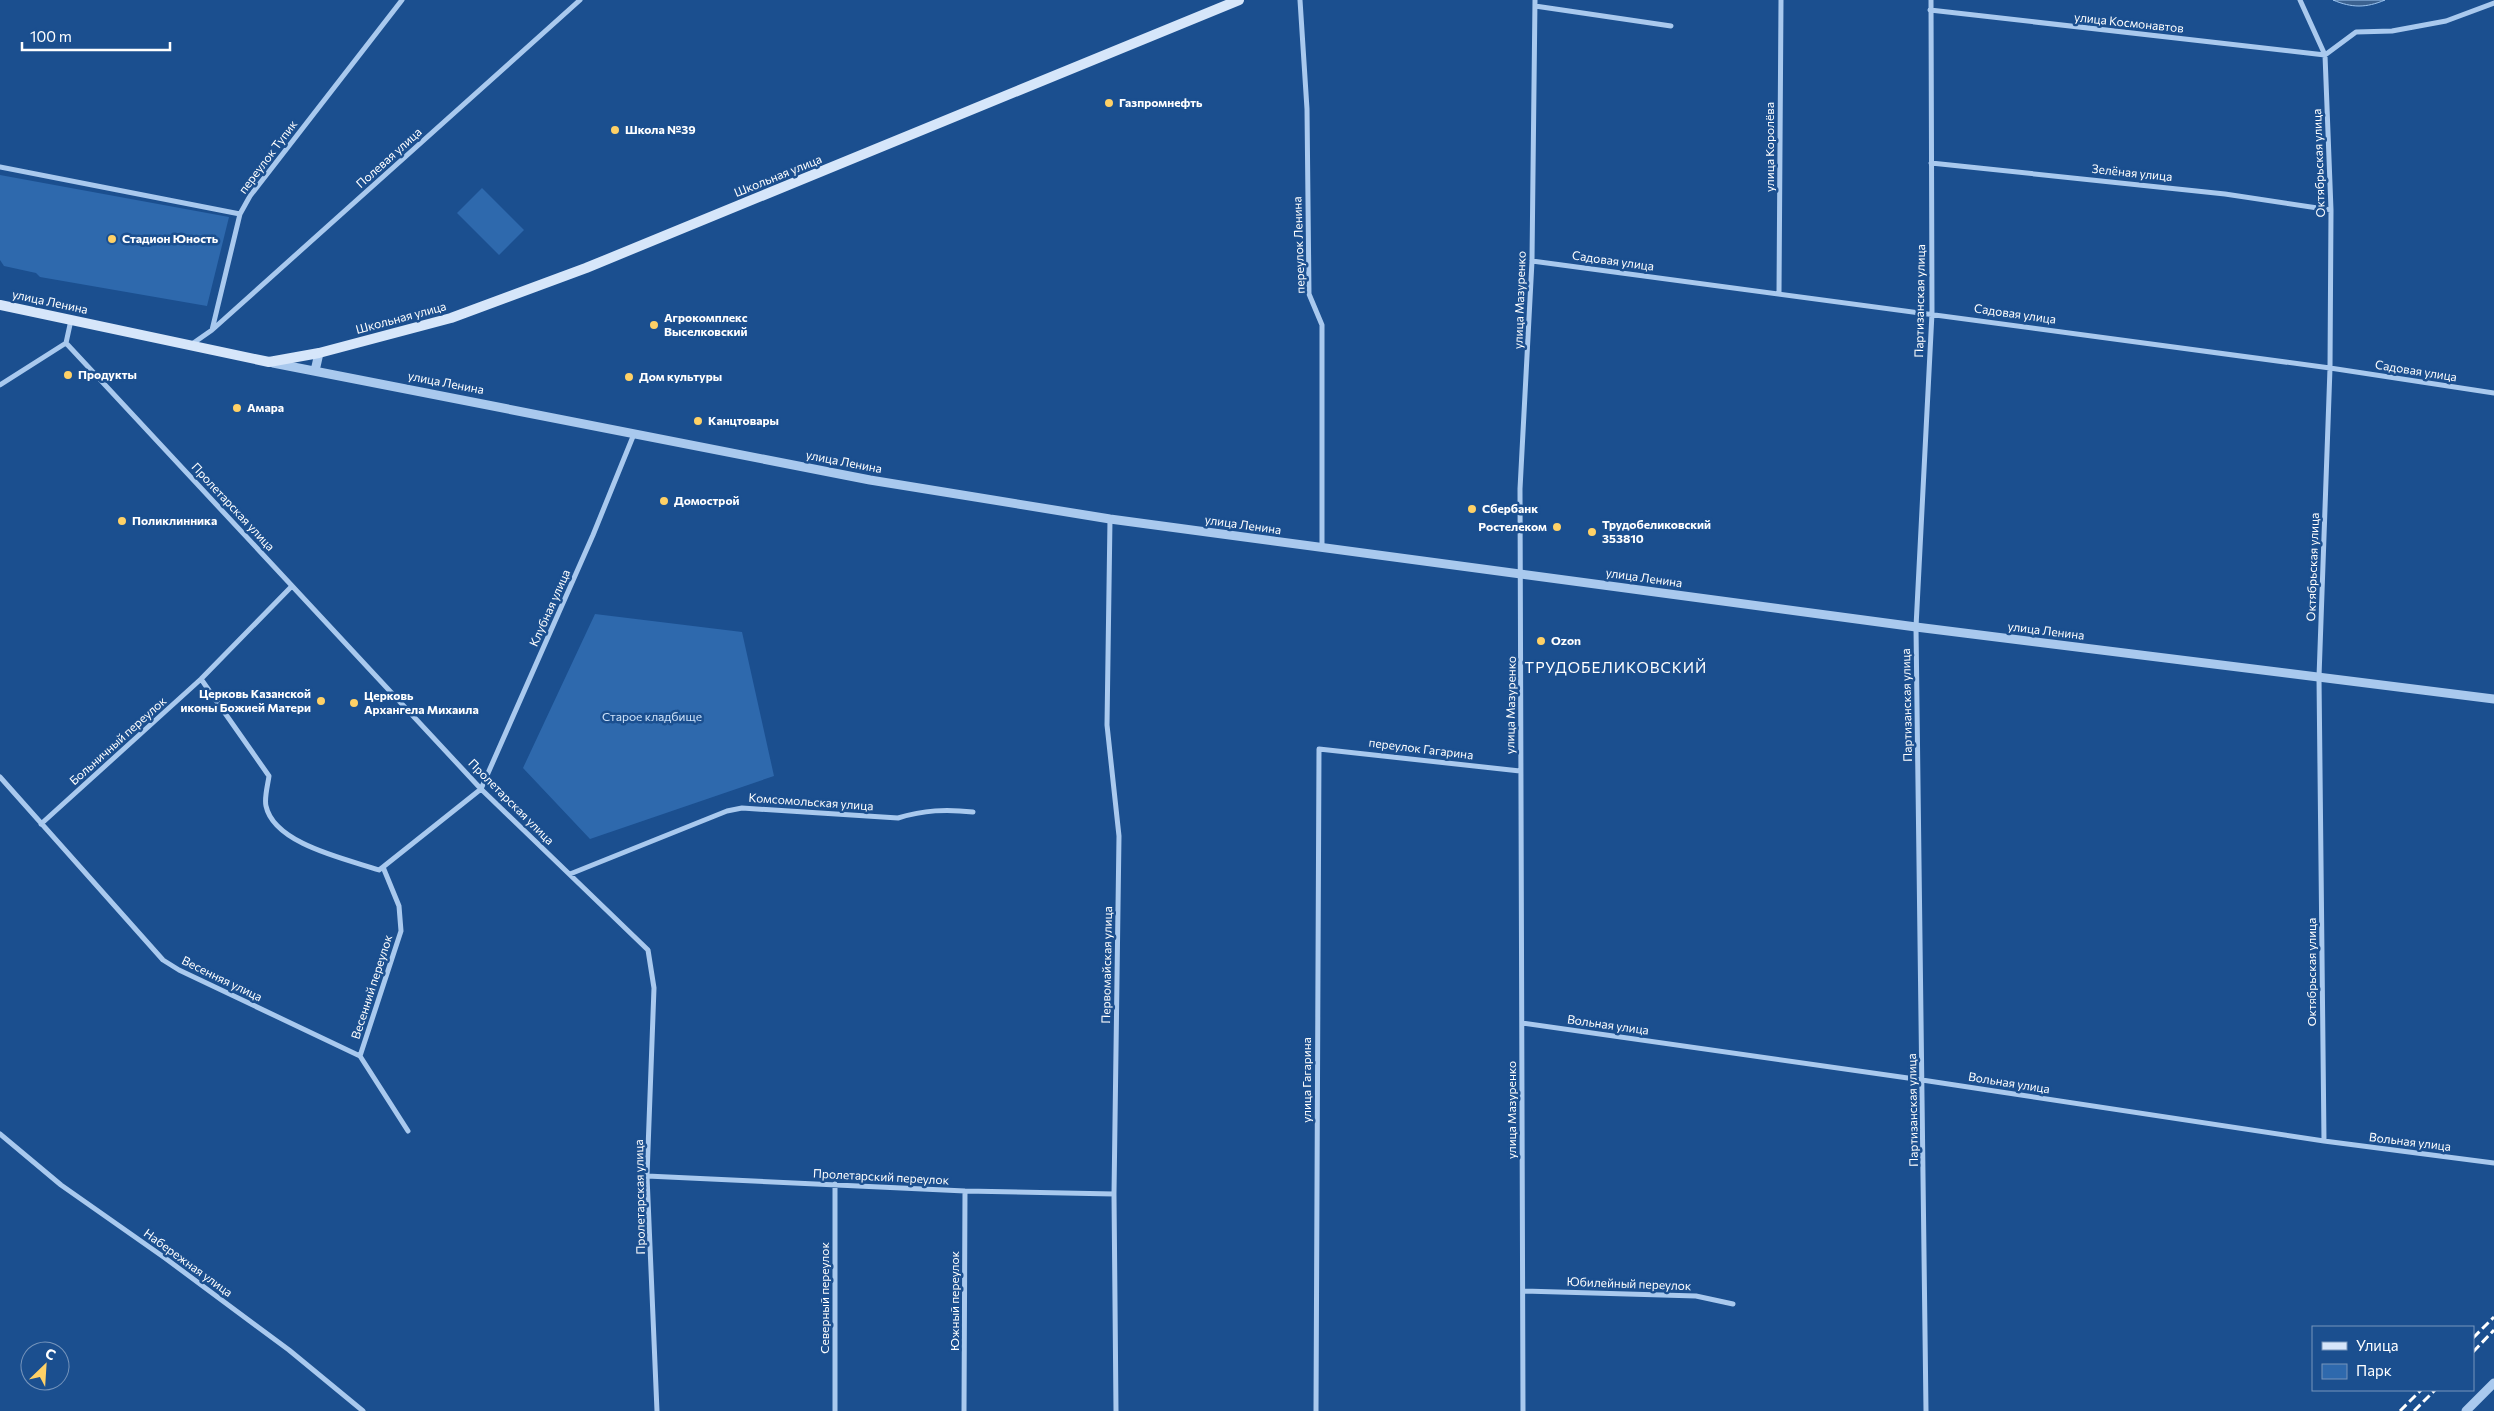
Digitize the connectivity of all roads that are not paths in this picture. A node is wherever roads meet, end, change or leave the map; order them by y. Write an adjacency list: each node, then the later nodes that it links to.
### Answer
1 (402, 0): 16 (street, переулок Тупик)
2 (580, 0): 22 (street, Полевая улица)
3 (1239, 0): 25 (main road, Школьная улица)
4 (1300, 0): 33 (street, переулок Ленина)
5 (1782, 0): 18 (street, улица Королёва)
6 (1931, 0): 10 (street, Партизанская улица)
7 (2300, 0): 12 (street, Октябрьская улица)
8 (1535, 3): 11 (street); 17 (street, улица Мазуренко)
9 (2494, 3): 12 (street)
10 (1930, 10): 12 (street, улица Космонавтов); 13 (street, Партизанская улица)
11 (1671, 26)
12 (2325, 55): 15 (street, Октябрьская улица)
13 (1930, 162): 15 (street, Зелёная улица); 20 (street, Партизанская улица)
14 (0, 167): 16 (street)
15 (2331, 210): 27 (street, Октябрьская улица)
16 (240, 214): 22 (street, переулок Тупик)
17 (1532, 260): 18 (street, Садовая улица); 34 (street, улица Мазуренко)
18 (1779, 293): 20 (street, Садовая улица)
19 (0, 305): 21 (main road, улица Ленина)
20 (1932, 313): 27 (street, Садовая улица); 36 (street, Партизанская улица)
21 (71, 319): 23 (street); 24 (main road, улица Ленина)
22 (212, 330): 24 (street)
23 (66, 343): 29 (street); 35 (street, Пролетарская улица)
24 (192, 344): 26 (main road, улица Ленина)
25 (320, 353): 26 (main road, Школьная улица); 28 (street)
26 (269, 362): 28 (street, улица Ленина)
27 (2330, 368): 30 (street, Садовая улица); 37 (street, Октябрьская улица)
28 (315, 371): 31 (street, улица Ленина)
29 (0, 385)
30 (2494, 393)
31 (634, 433): 32 (street, улица Ленина); 43 (street, Клубная улица)
32 (1110, 519): 33 (street, улица Ленина); 58 (street, Первомайская улица)
33 (1322, 548): 34 (street, улица Ленина)
34 (1521, 573): 36 (street, улица Ленина); 41 (street, улица Мазуренко)
35 (292, 586): 38 (street, Больничный переулок); 43 (street, Пролетарская улица)
36 (1916, 628): 37 (street, улица Ленина); 50 (street, Партизанская улица)
37 (2320, 677): 39 (street, улица Ленина); 53 (street, Октябрьская улица)
38 (202, 679): 45 (street, Больничный переулок); 46 (street)
39 (2494, 699)
40 (1319, 748): 41 (street, переулок Гагарина); 67 (street, улица Гагарина)
41 (1520, 771): 48 (street, улица Мазуренко)
42 (0, 776): 45 (street, Весенняя улица)
43 (482, 789): 46 (street); 47 (street, Пролетарская улица)
44 (973, 812): 47 (street, Комсомольская улица)
45 (41, 824): 49 (street, Весенняя улица)
46 (383, 867): 49 (street, Весенний переулок)
47 (570, 874): 55 (street, Пролетарская улица)
48 (1522, 1023): 50 (street, Вольная улица); 59 (street, улица Мазуренко)
49 (360, 1056): 51 (street)
50 (1922, 1080): 53 (street, Вольная улица); 69 (street, Партизанская улица)
51 (408, 1131)
52 (0, 1134): 62 (street, Набережная улица)
53 (2324, 1141): 54 (street, Вольная улица)
54 (2494, 1163)
55 (648, 1176): 56 (street, Пролетарский переулок); 63 (street, Пролетарская улица)
56 (835, 1184): 57 (street, Пролетарский переулок); 64 (street, Северный переулок)
57 (965, 1191): 58 (street, Пролетарский переулок); 65 (street, Южный переулок)
58 (1114, 1194): 66 (street, Первомайская улица)
59 (1523, 1291): 60 (street, Юбилейный переулок); 68 (street, улица Мазуренко)
60 (1733, 1304)
61 (2494, 1383): 70 (street)
62 (363, 1411)
63 (656, 1411)
64 (835, 1411)
65 (964, 1411)
66 (1116, 1411)
67 (1316, 1411)
68 (1523, 1411)
69 (1926, 1411)
70 (2466, 1411)

